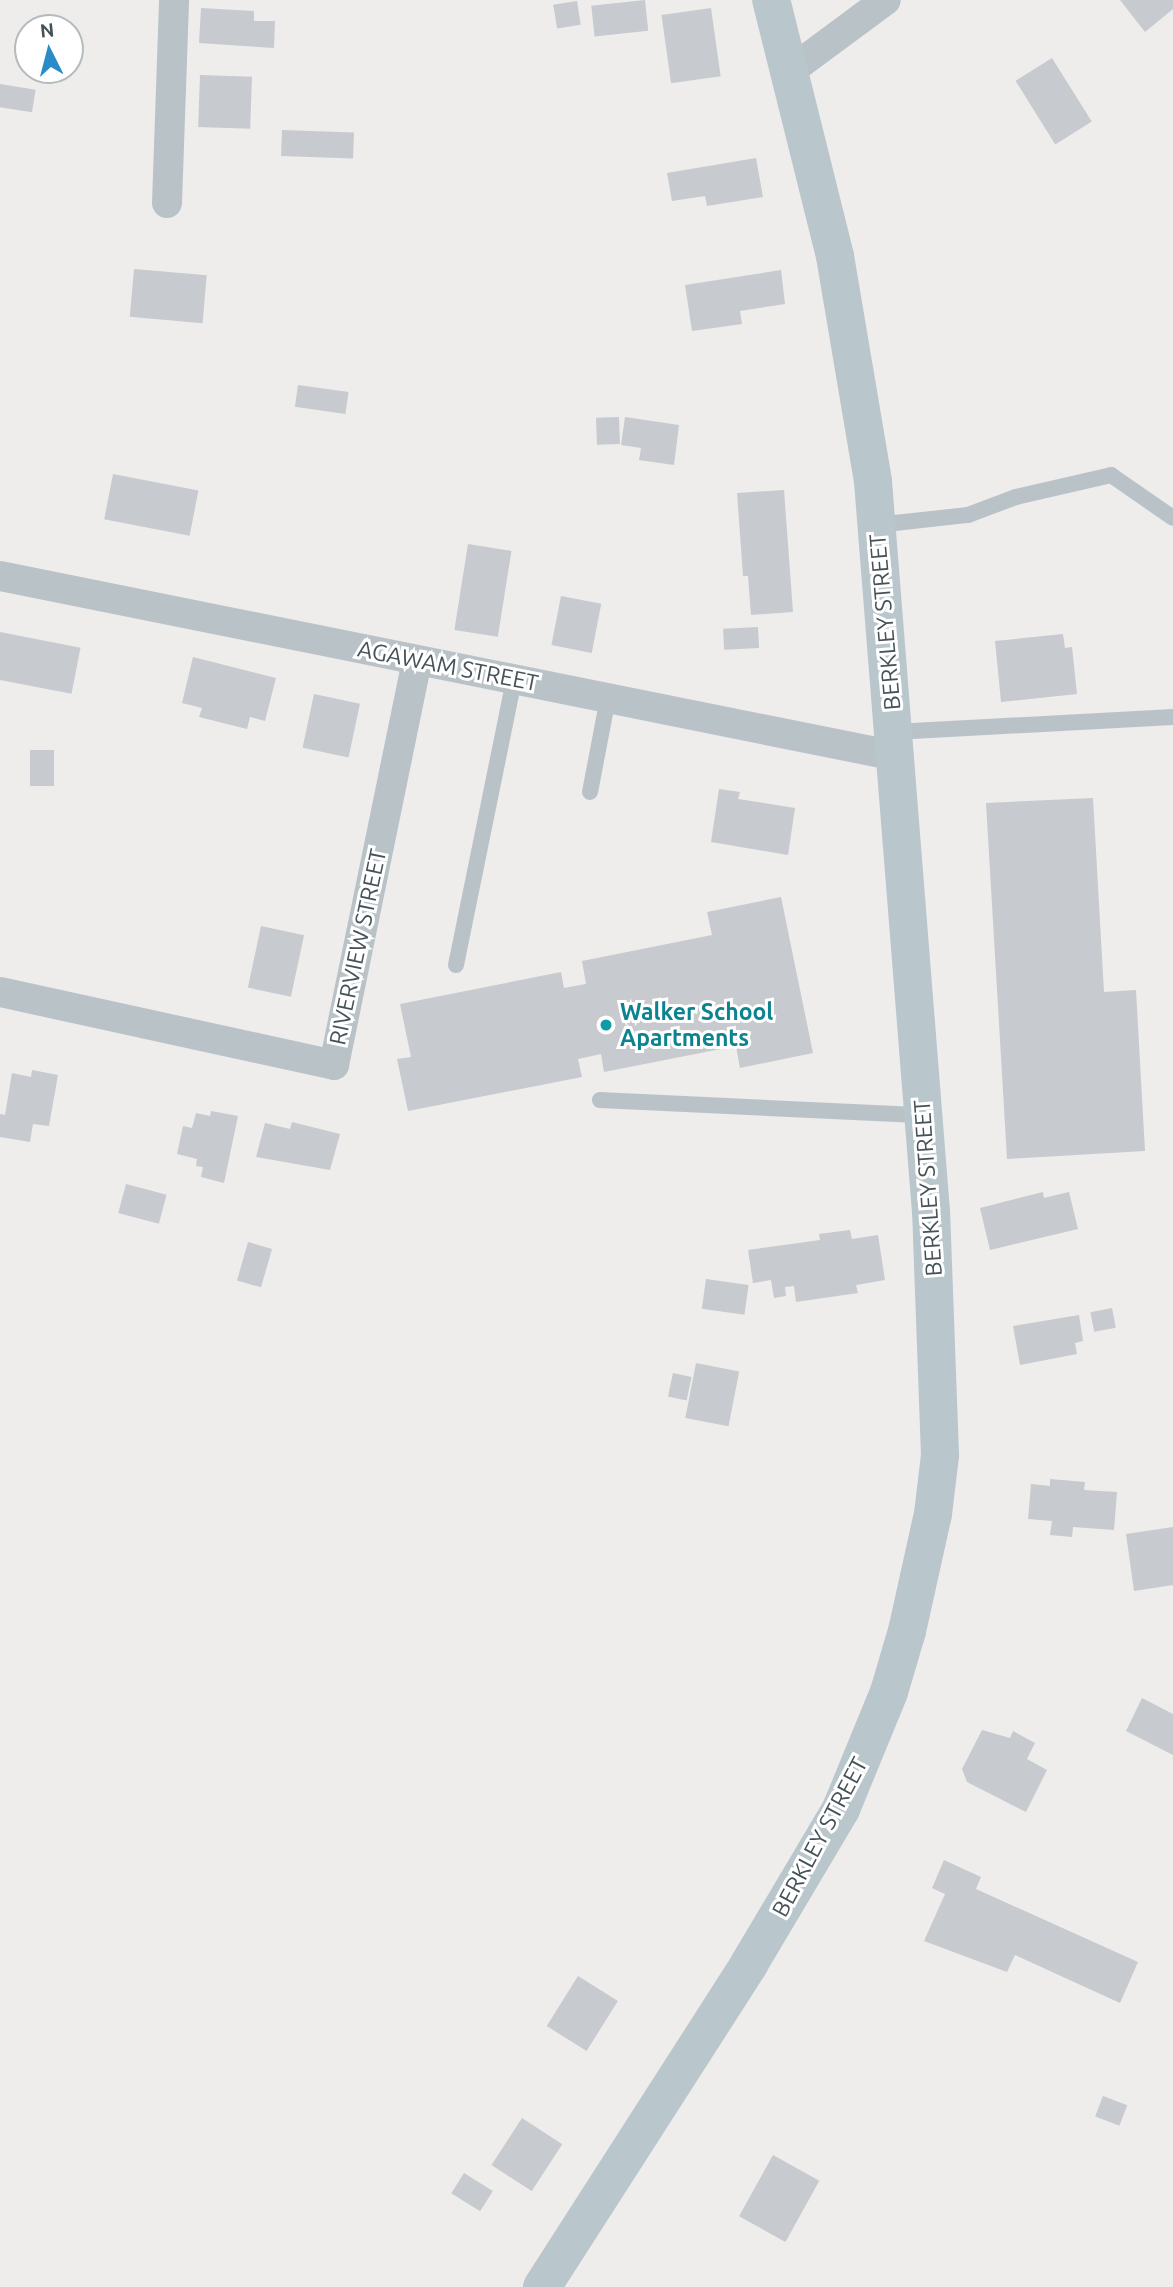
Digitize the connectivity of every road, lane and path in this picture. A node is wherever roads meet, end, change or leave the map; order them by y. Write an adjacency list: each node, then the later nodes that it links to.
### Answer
1 (174, 0): 5 (street)
2 (771, 0): 4 (main road, BERKLEY STREET)
3 (886, 0): 4 (street)
4 (790, 71): 7 (main road, BERKLEY STREET)
5 (167, 203)
6 (1173, 518): 7 (lane)
7 (877, 525): 13 (main road, BERKLEY STREET)
8 (0, 576): 9 (street, AGAWAM STREET)
9 (417, 660): 10 (street, AGAWAM STREET); 16 (street, RIVERVIEW STREET)
10 (514, 679): 11 (street, AGAWAM STREET); 15 (lane)
11 (608, 698): 13 (street, AGAWAM STREET); 14 (lane)
12 (1173, 717): 13 (lane)
13 (895, 744): 18 (main road, BERKLEY STREET)
14 (590, 792)
15 (456, 965)
16 (0, 992)
17 (600, 1100): 18 (lane)
18 (923, 1115): 19 (main road, BERKLEY STREET)
19 (542, 2287)

